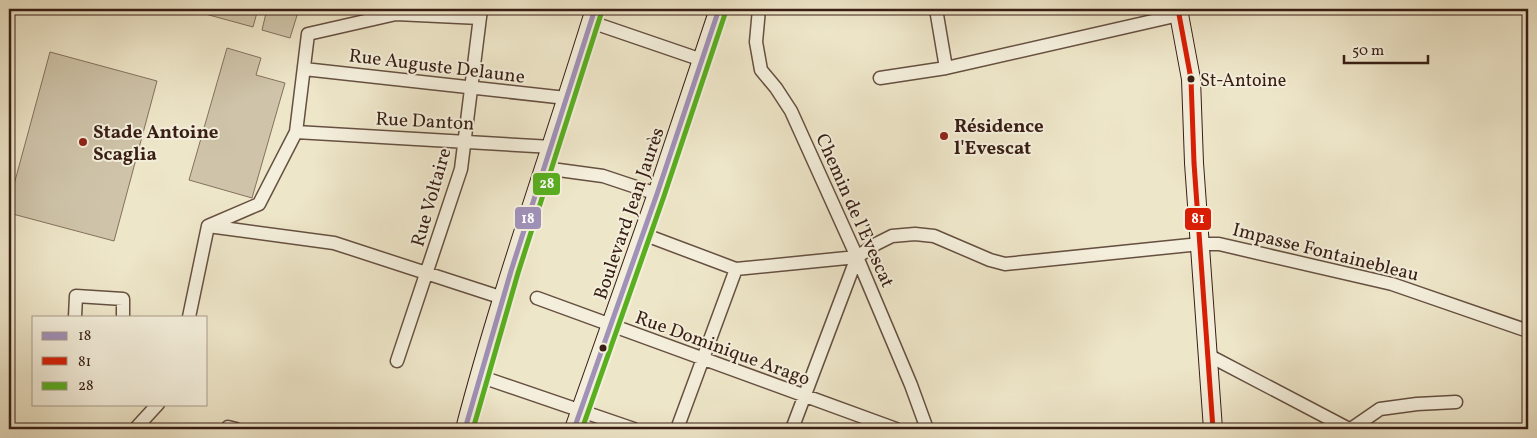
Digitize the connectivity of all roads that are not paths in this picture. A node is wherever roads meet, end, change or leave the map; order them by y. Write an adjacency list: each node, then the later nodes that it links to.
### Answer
1 (719, 9): 8 (main road, Boulevard Jean Jaurès)
2 (759, 9): 22 (street, Chemin de l'Evescat)
3 (936, 9): 9 (street)
4 (396, 12): 6 (street); 10 (street)
5 (1178, 12): 9 (street); 21 (main road)
6 (480, 13): 12 (street, Rue Voltaire)
7 (593, 16): 8 (street); 13 (main road)
8 (702, 60): 18 (main road, Boulevard Jean Jaurès)
9 (946, 68): 11 (street)
10 (304, 69): 12 (street, Rue Auguste Delaune); 14 (street)
11 (880, 78)
12 (470, 88): 13 (street, Rue Auguste Delaune); 15 (street, Rue Voltaire)
13 (566, 98): 16 (main road)
14 (296, 132): 15 (street, Rue Danton); 19 (street)
15 (464, 141): 16 (street, Rue Danton); 24 (street, Rue Voltaire)
16 (552, 147): 17 (main road)
17 (544, 168): 18 (street); 25 (main road)
18 (657, 194): 20 (main road, Boulevard Jean Jaurès)
19 (208, 226): 24 (street); 29 (street)
20 (643, 234): 23 (street); 30 (main road, Boulevard Jean Jaurès)
21 (1200, 244): 22 (street, Impasse Fontainebleau); 31 (street, Impasse Fontainebleau); 32 (main road)
22 (857, 257): 23 (street); 36 (street); 47 (street, Chemin de l'Evescat)
23 (736, 269): 33 (street)
24 (427, 273): 25 (street); 34 (street, Rue Voltaire)
25 (503, 298): 35 (main road)
26 (537, 298): 30 (street, Rue Dominique Arago)
27 (75, 316): 28 (street)
28 (123, 316)
29 (189, 316)
30 (611, 326): 33 (street, Rue Dominique Arago); 39 (main road, Boulevard Jean Jaurès)
31 (1528, 331)
32 (1206, 354): 48 (main road); 49 (street)
33 (704, 360): 36 (street, Rue Dominique Arago); 44 (street)
34 (397, 361)
35 (479, 376): 39 (street); 41 (main road)
36 (804, 397): 45 (street); 46 (street, Rue Dominique Arago)
37 (1456, 402): 49 (street)
38 (156, 406): 40 (street)
39 (580, 411): 42 (main road, Boulevard Jean Jaurès); 43 (street)
40 (135, 429)
41 (465, 429)
42 (574, 429)
43 (634, 429)
44 (677, 429)
45 (792, 429)
46 (896, 429)
47 (927, 429)
48 (1213, 429)
49 (1350, 429)

